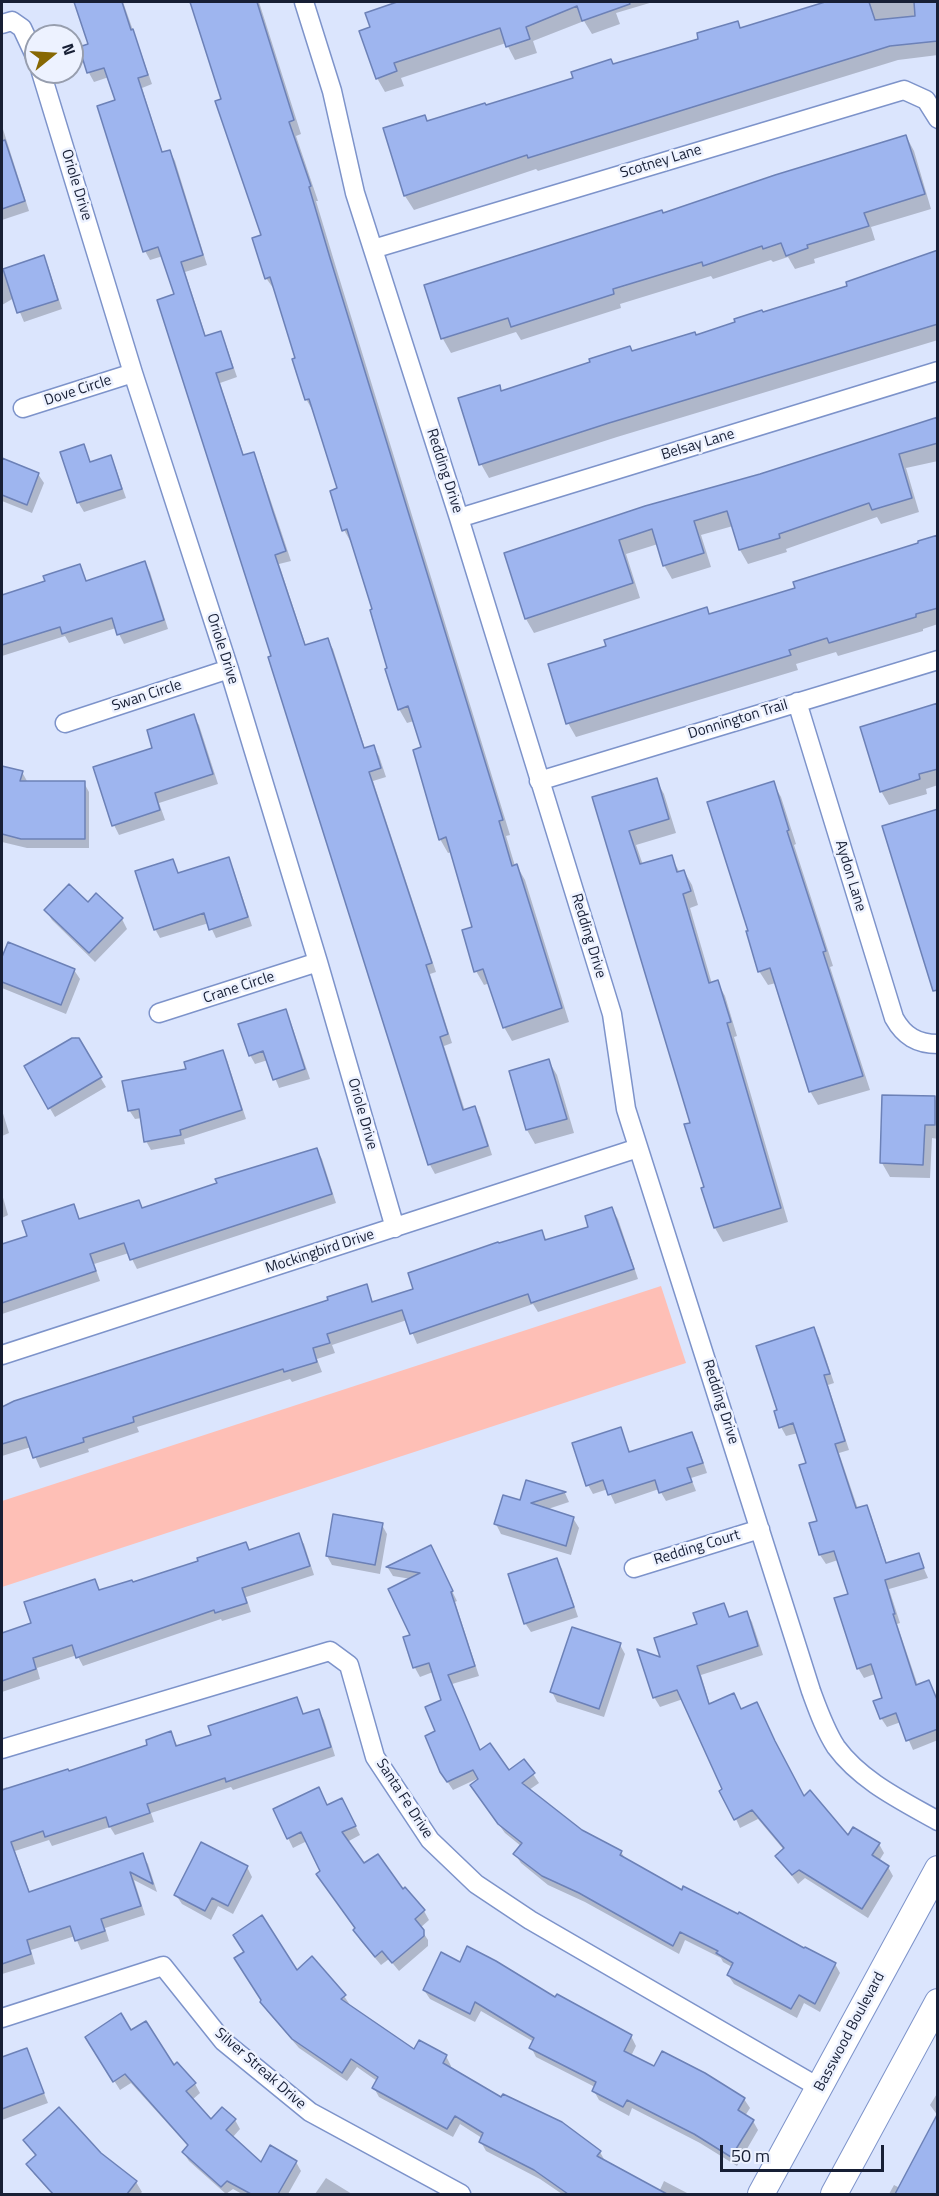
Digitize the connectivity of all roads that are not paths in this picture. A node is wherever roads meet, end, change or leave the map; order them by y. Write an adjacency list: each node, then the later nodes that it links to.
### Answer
1 (304, 2): 6 (street, Redding Drive)
2 (7, 23): 3 (street)
3 (24, 32)
4 (45, 84): 8 (street, Oriole Drive)
5 (938, 119): 6 (street, Scotney Lane)
6 (373, 249): 10 (street, Redding Drive)
7 (938, 371): 10 (street, Belsay Lane)
8 (132, 373): 9 (street, Dove Circle); 12 (street, Oriole Drive)
9 (23, 408)
10 (459, 518): 15 (street, Redding Drive)
11 (938, 660): 13 (street, Donnington Trail)
12 (229, 669): 14 (street, Swan Circle); 16 (street, Oriole Drive)
13 (796, 702): 15 (street, Donnington Trail); 18 (street, Aydon Lane)
14 (65, 723)
15 (539, 781): 19 (street, Redding Drive)
16 (318, 962): 17 (street, Crane Circle); 20 (street, Oriole Drive)
17 (159, 1013)
18 (938, 1044)
19 (638, 1148): 20 (street, Mockingbird Drive); 22 (street, Redding Drive)
20 (395, 1228): 21 (street, Mockingbird Drive)
21 (2, 1355)
22 (760, 1529): 23 (street, Redding Court); 25 (street, Redding Drive)
23 (634, 1568)
24 (2, 1749): 29 (street, Santa Fe Drive)
25 (938, 1821)
26 (938, 1869): 29 (main road, Basswood Boulevard)
27 (938, 2002): 32 (main road)
28 (2, 2018): 30 (street, Silver Streak Drive)
29 (820, 2088): 31 (main road, Basswood Boulevard)
30 (461, 2194)
31 (762, 2194)
32 (834, 2194)

